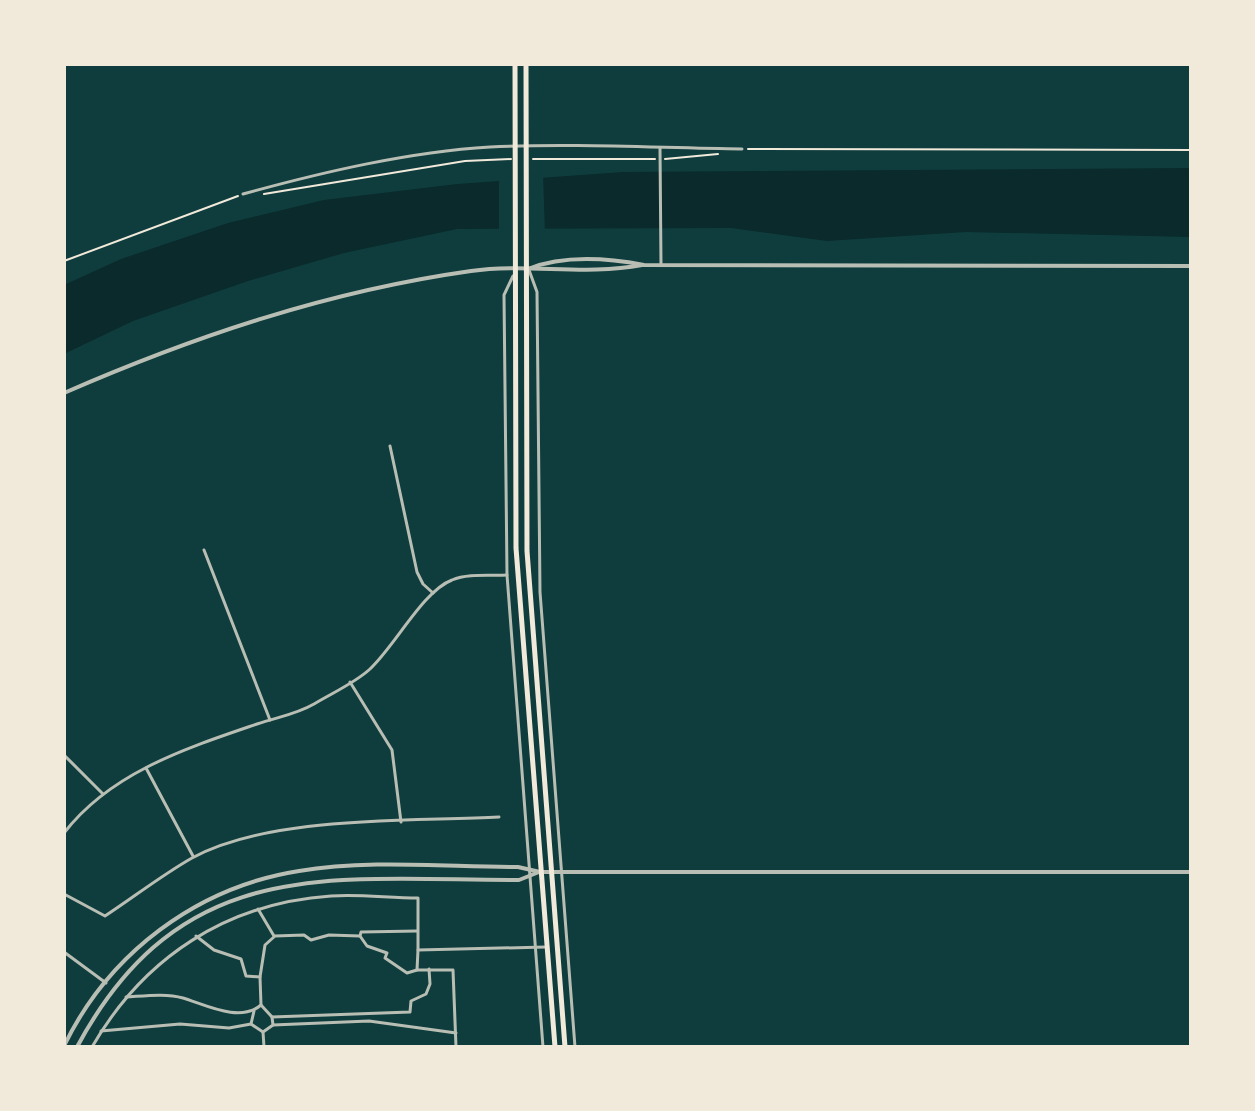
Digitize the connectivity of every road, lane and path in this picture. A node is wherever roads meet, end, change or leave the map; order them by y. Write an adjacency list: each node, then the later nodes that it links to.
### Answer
1 (515, 64): 13 (main road)
2 (526, 64): 3 (main road)
3 (527, 146): 4 (street); 8 (street); 14 (main road)
4 (660, 148): 5 (street); 11 (street)
5 (742, 149): 6 (path)
6 (1191, 150)
7 (729, 152): 8 (path)
8 (243, 194): 9 (path)
9 (64, 261)
10 (644, 265): 11 (street); 14 (street); 14 (street)
11 (661, 265): 12 (street)
12 (1191, 266)
13 (517, 269): 14 (street); 15 (street); 18 (street); 30 (main road)
14 (528, 269): 31 (main road); 32 (street)
15 (64, 393)
16 (390, 446): 19 (street)
17 (204, 550): 21 (street)
18 (507, 575): 19 (street); 29 (street)
19 (433, 593): 20 (street)
20 (350, 682): 21 (street); 26 (street)
21 (270, 720): 23 (street)
22 (64, 755): 24 (street)
23 (146, 768): 24 (street); 28 (street)
24 (103, 794): 27 (street)
25 (499, 817): 26 (street)
26 (401, 822): 28 (street)
27 (64, 833)
28 (193, 857): 35 (street)
29 (529, 869): 30 (street); 34 (street); 48 (street)
30 (540, 872): 31 (street); 34 (street); 41 (main road)
31 (552, 872): 32 (street); 65 (main road)
32 (561, 872): 33 (street); 66 (street)
33 (1191, 872)
34 (529, 876): 42 (street); 59 (street)
35 (64, 894)
36 (258, 909): 37 (street); 38 (street); 39 (street)
37 (418, 932): 40 (street); 43 (street)
38 (196, 936): 47 (street); 49 (street)
39 (275, 936): 40 (street); 47 (street)
40 (360, 936): 46 (street)
41 (546, 947): 42 (street); 64 (main road)
42 (534, 948): 43 (street); 63 (street)
43 (418, 950): 46 (street)
44 (64, 952): 48 (street)
45 (429, 969): 46 (street); 52 (street); 57 (street)
46 (417, 970)
47 (260, 977): 50 (street)
48 (106, 983): 58 (street)
49 (126, 997): 51 (street); 55 (street)
50 (261, 1005): 51 (street); 52 (street)
51 (254, 1011): 53 (street)
52 (272, 1017): 54 (street)
53 (251, 1024): 55 (street); 56 (street)
54 (273, 1025): 56 (street); 57 (street)
55 (101, 1031): 60 (street)
56 (263, 1032): 61 (street)
57 (456, 1033): 62 (street)
58 (64, 1046)
59 (77, 1047)
60 (92, 1047)
61 (264, 1047)
62 (456, 1047)
63 (543, 1047)
64 (555, 1047)
65 (565, 1047)
66 (575, 1047)

